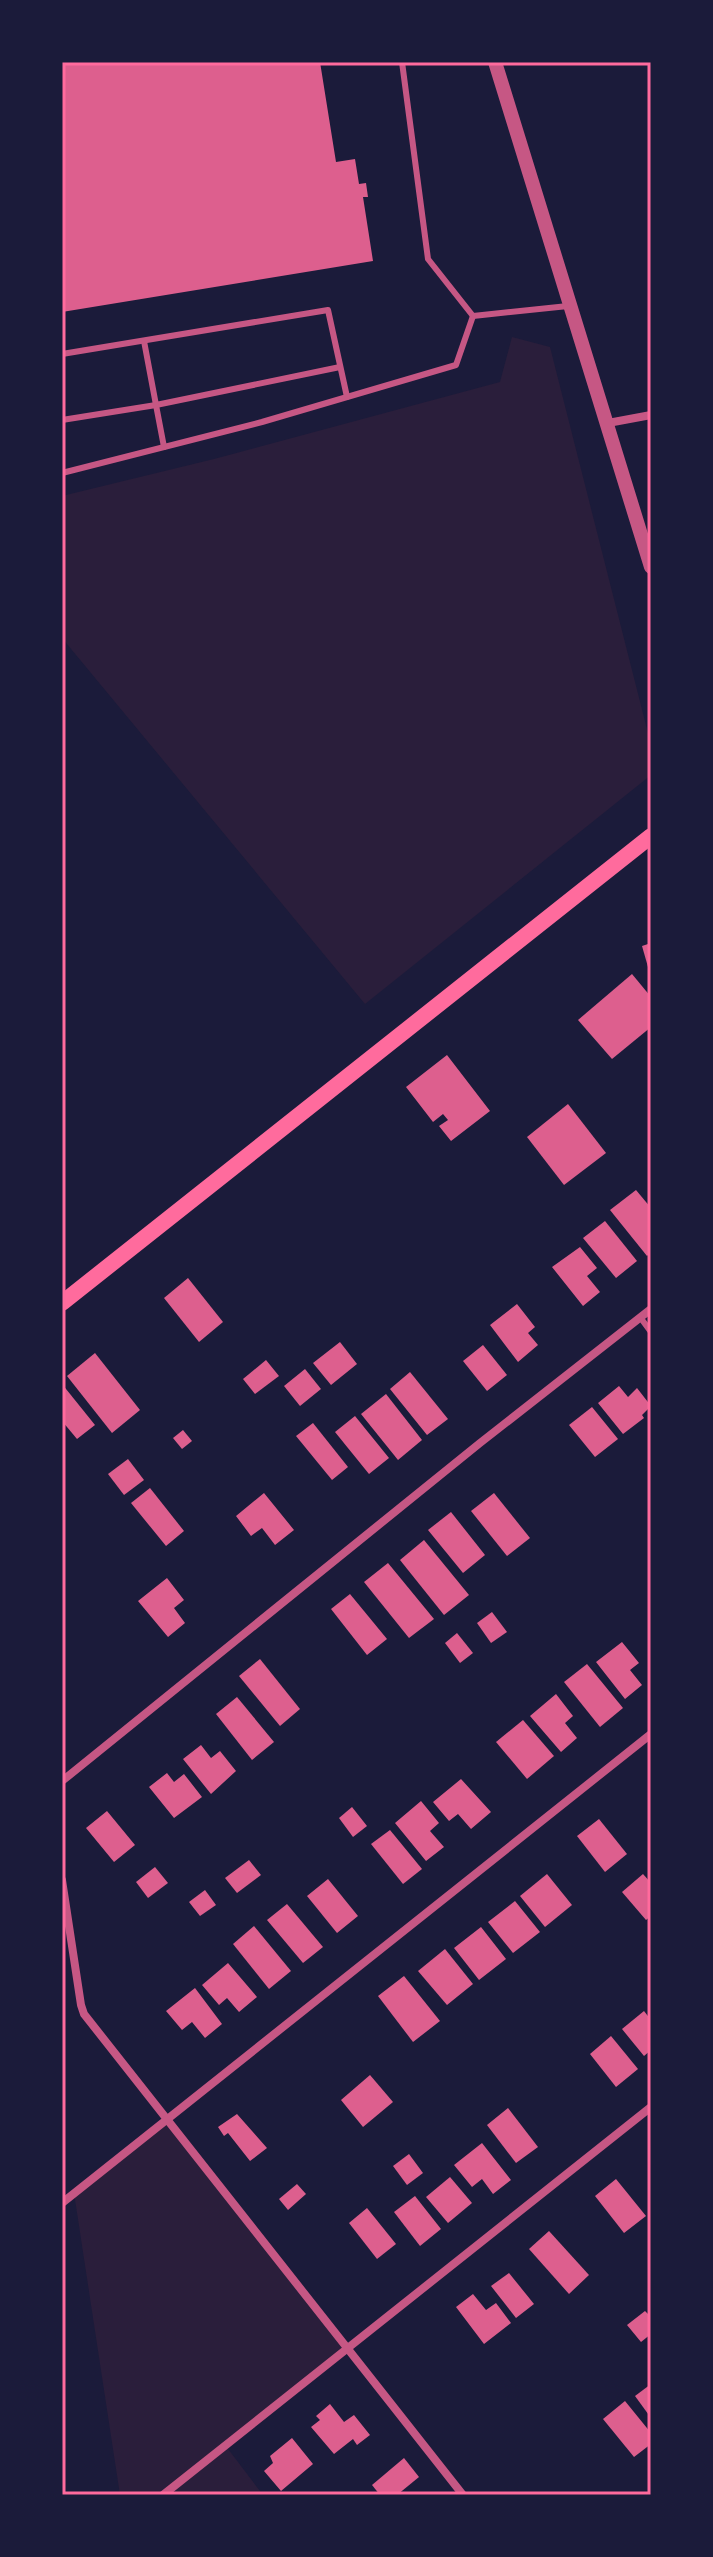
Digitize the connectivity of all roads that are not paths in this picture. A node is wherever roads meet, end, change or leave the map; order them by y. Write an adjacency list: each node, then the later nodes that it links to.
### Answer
1 (402, 62): 4 (lane)
2 (495, 62): 3 (street)
3 (571, 306): 4 (lane); 12 (street)
4 (473, 316): 8 (lane)
5 (144, 341): 6 (lane); 7 (lane); 9 (lane)
6 (62, 354)
7 (340, 367): 8 (lane); 9 (lane)
8 (347, 397): 13 (lane)
9 (156, 405): 11 (lane); 13 (lane)
10 (651, 415): 12 (street)
11 (62, 420)
12 (608, 423): 16 (street)
13 (164, 447): 14 (lane)
14 (62, 473)
15 (651, 557): 16 (street)
16 (650, 565)
17 (651, 836): 18 (main road)
18 (62, 1303)
19 (651, 1309): 20 (street)
20 (640, 1317): 21 (lane); 23 (street)
21 (651, 1332)
22 (651, 1734): 26 (street)
23 (62, 1781)
24 (62, 1880): 26 (street)
25 (651, 2107): 28 (street)
26 (168, 2119): 27 (street); 28 (street)
27 (62, 2203)
28 (347, 2349): 29 (street); 30 (street)
29 (163, 2495)
30 (463, 2495)

